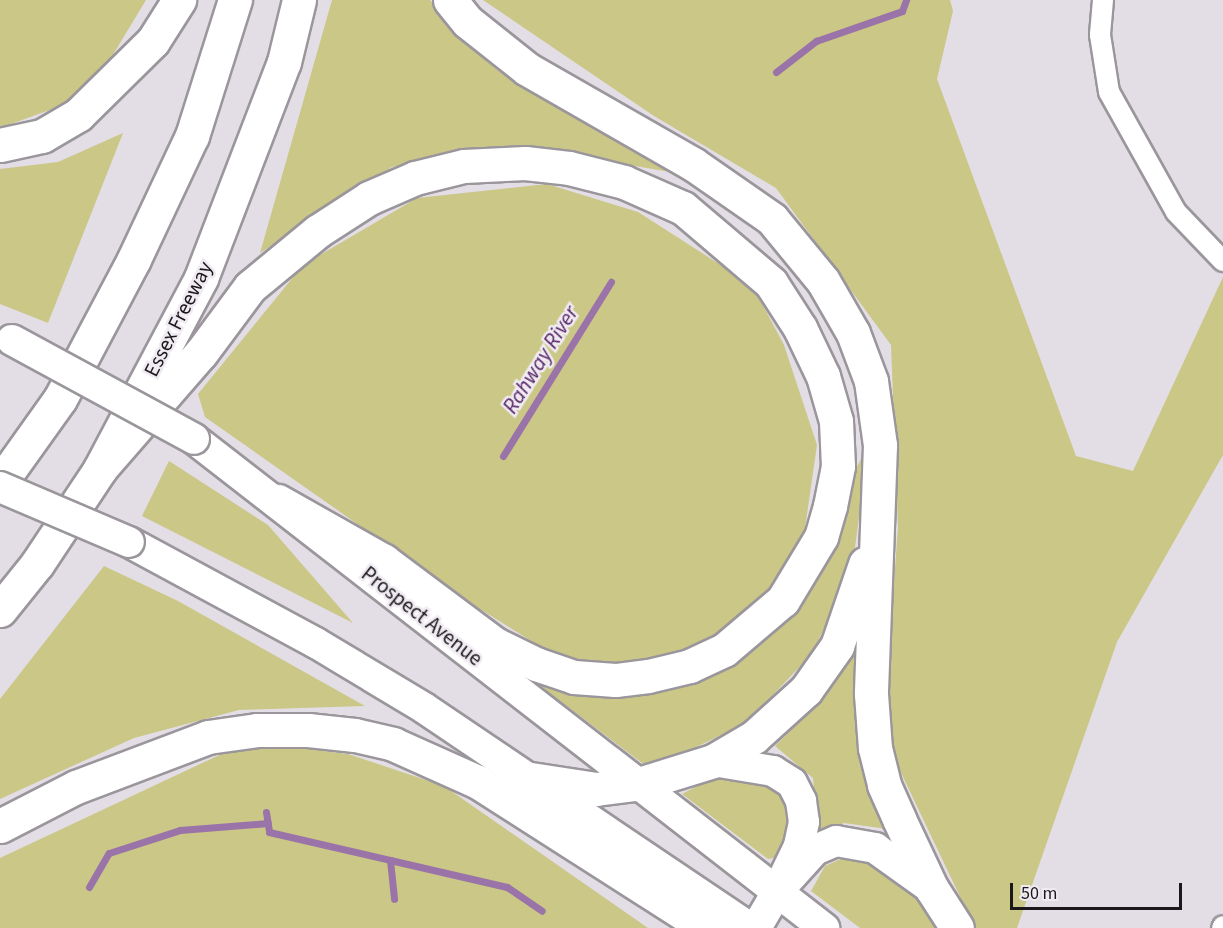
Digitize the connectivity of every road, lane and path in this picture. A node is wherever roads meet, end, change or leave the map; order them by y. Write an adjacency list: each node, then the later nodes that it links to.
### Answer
1 (179, 0): 6 (highway)
2 (236, 0): 10 (highway)
3 (299, 0): 9 (highway, Essex Freeway)
4 (450, 0): 12 (highway)
5 (1102, 0): 7 (street)
6 (0, 145)
7 (1223, 261)
8 (6, 338): 11 (main road, Prospect Avenue, bridge)
9 (100, 469): 11 (highway); 13 (highway, Essex Freeway)
10 (0, 485): 15 (main road, bridge)
11 (278, 501): 16 (main road, Prospect Avenue)
12 (880, 510): 14 (highway); 18 (highway)
13 (0, 610)
14 (713, 761): 16 (highway); 19 (main road)
15 (531, 779): 16 (highway); 21 (main road)
16 (642, 783): 19 (main road, Prospect Avenue)
17 (0, 826): 20 (highway)
18 (932, 889): 19 (main road); 24 (highway)
19 (777, 892): 22 (main road); 23 (main road, Prospect Avenue)
20 (706, 928)
21 (750, 928)
22 (756, 928)
23 (824, 928)
24 (957, 928)

